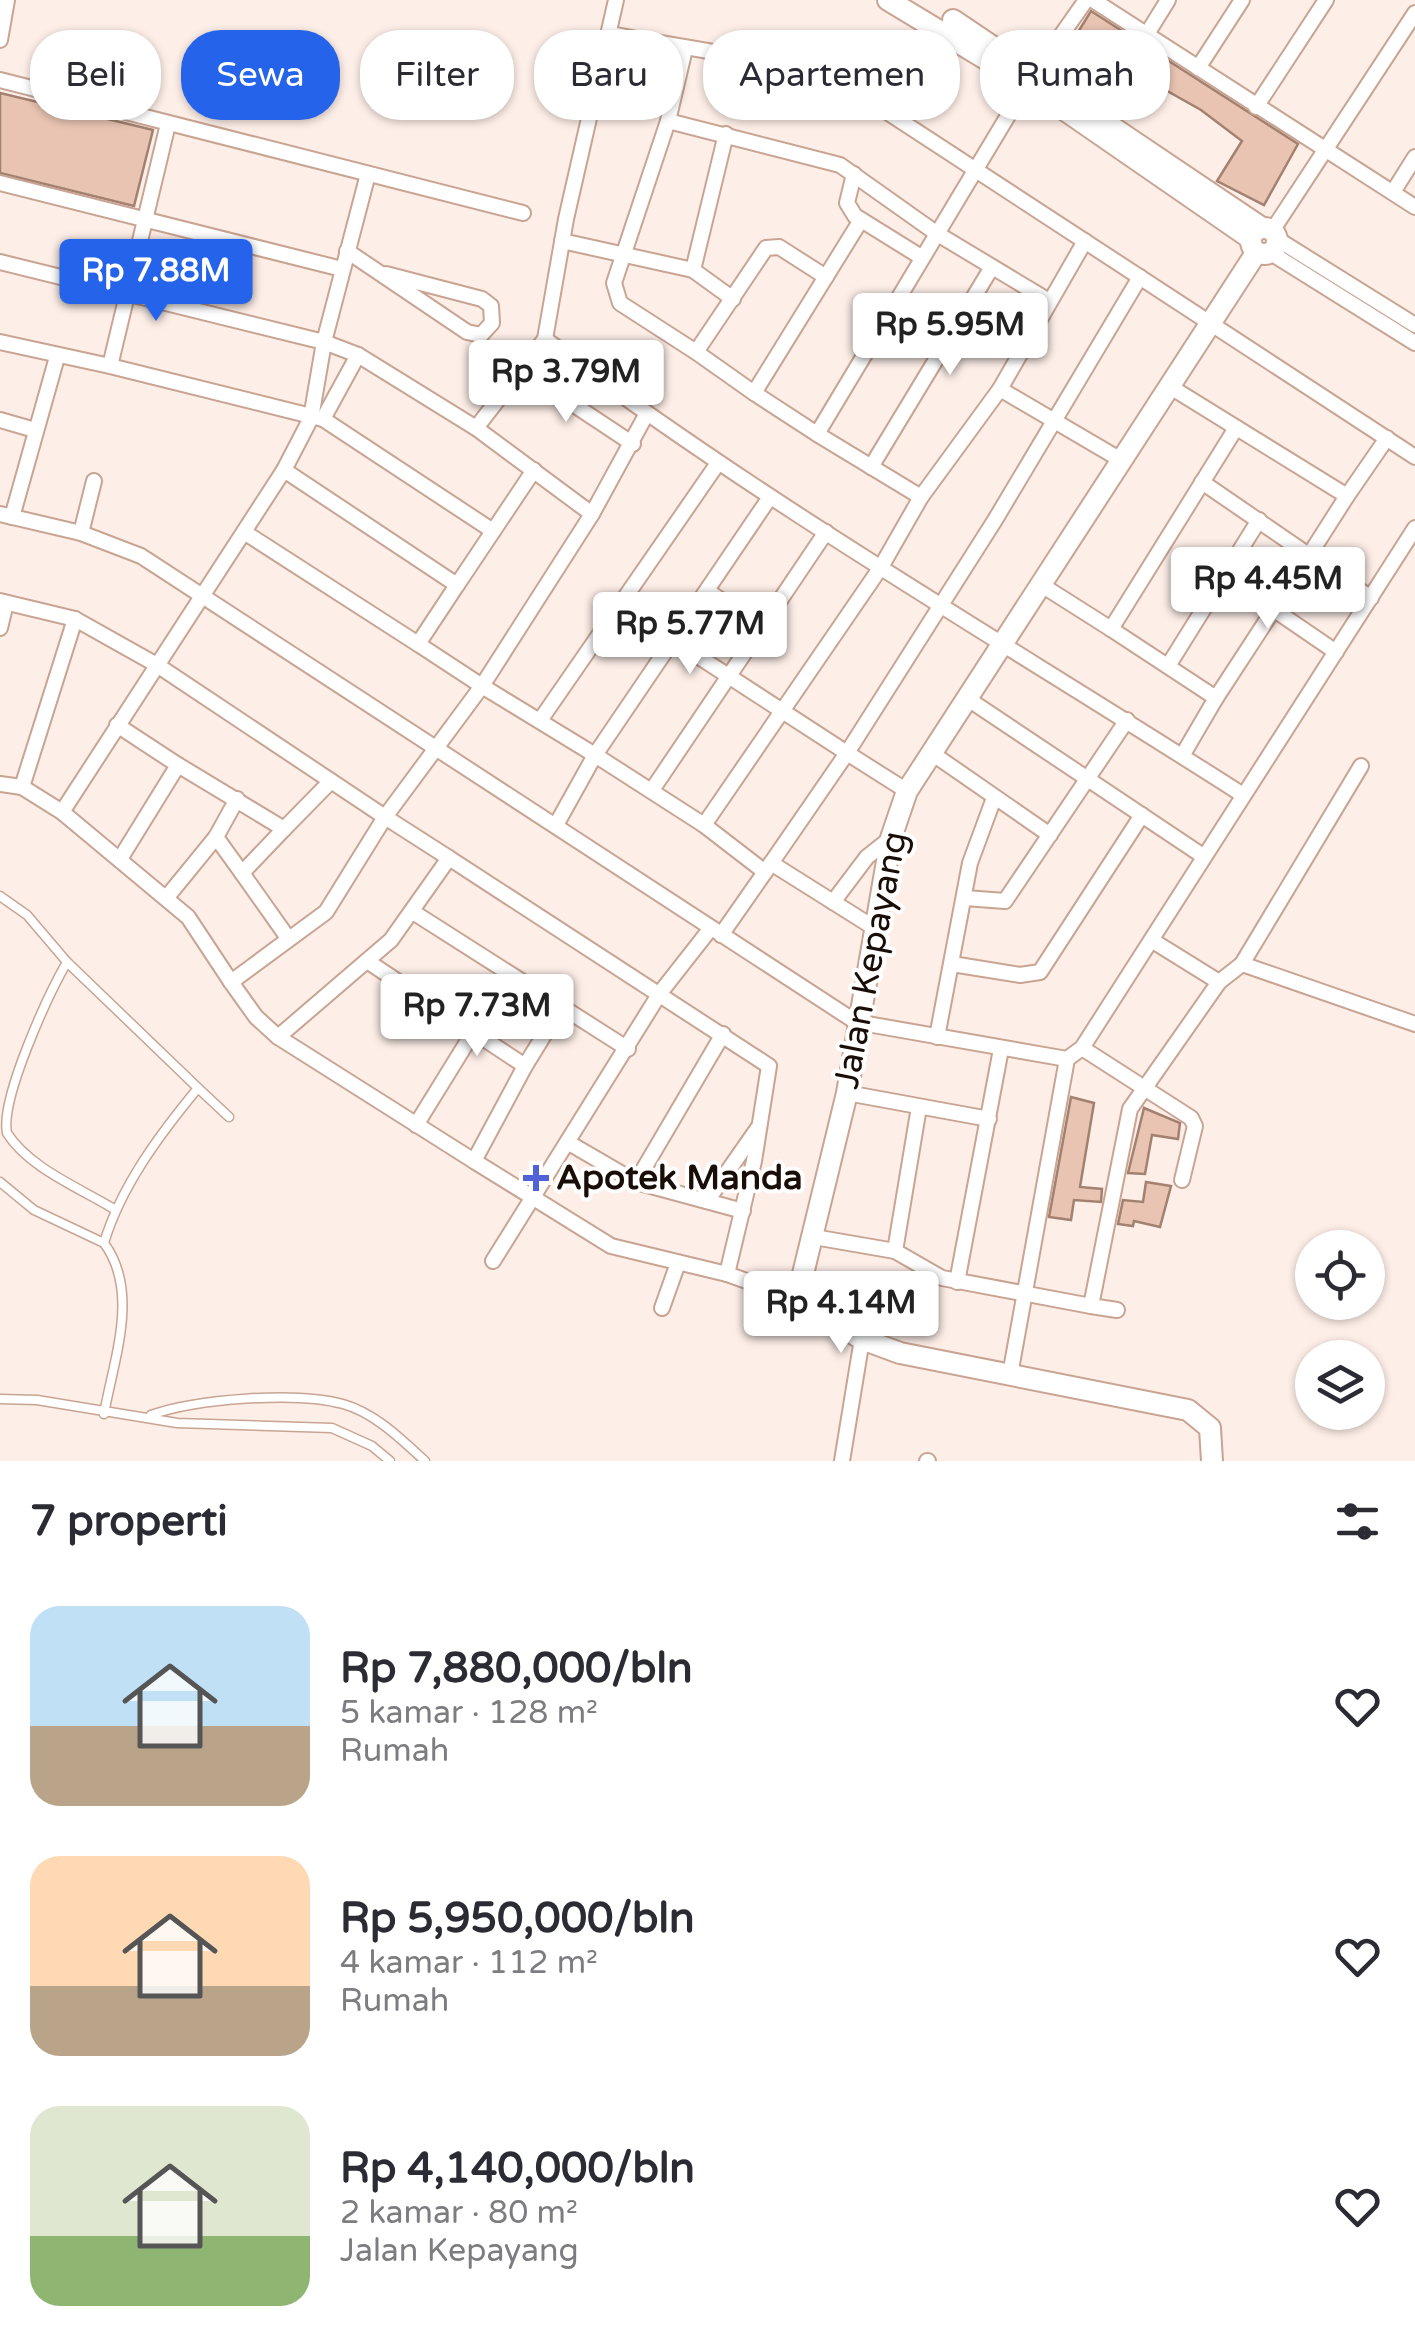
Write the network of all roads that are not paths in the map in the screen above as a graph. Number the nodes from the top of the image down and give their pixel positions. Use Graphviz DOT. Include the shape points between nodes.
graph roads {
  1 [pos="7,0"];
  2 [pos="616,0"];
  3 [pos="888,0"];
  4 [pos="922,0"];
  5 [pos="1090,0"];
  6 [pos="1168,0"];
  7 [pos="1242,0"];
  8 [pos="1326,0"];
  9 [pos="1415,13"];
  10 [pos="611,30"];
  11 [pos="1067,30"];
  12 [pos="1139,30"];
  13 [pos="1149,30"];
  14 [pos="0,40"];
  15 [pos="980,42"];
  16 [pos="685,49"];
  17 [pos="980,50"];
  18 [pos="1170,50"];
  19 [pos="1198,68"];
  20 [pos="0,80"];
  21 [pos="1256,107"];
  22 [pos="590,120"];
  23 [pos="1006,120"];
  24 [pos="1092,120"];
  25 [pos="668,121"];
  26 [pos="168,124"];
  27 [pos="726,134"];
  28 [pos="1326,148"];
  29 [pos="1415,157"];
  30 [pos="977,170"];
  31 [pos="368,174"];
  32 [pos="854,174"];
  33 [pos="0,182"];
  34 [pos="1393,192"];
  35 [pos="1415,207"];
  36 [pos="524,213"];
  37 [pos="144,219"];
  38 [pos="862,220"];
  39 [pos="936,233"];
  40 [pos="1265,240"];
  41 [pos="562,241"];
  42 [pos="1085,241"];
  43 [pos="347,251"];
  44 [pos="623,254"];
  45 [pos="921,257"];
  46 [pos="0,262"];
  47 [pos="992,267"];
  48 [pos="342,268"];
  49 [pos="693,270"];
  50 [pos="386,274"];
  51 [pos="826,277"];
  52 [pos="1140,277"];
  53 [pos="128,294"];
  54 [pos="733,299"];
  55 [pos="1048,301"];
  56 [pos="1210,322"];
  57 [pos="1415,326"];
  58 [pos="545,339"];
  59 [pos="0,342"];
  60 [pos="324,342"];
  61 [pos="1415,343"];
  62 [pos="696,352"];
  63 [pos="358,355"];
  64 [pos="58,357"];
  65 [pos="110,366"];
  66 [pos="523,371"];
  67 [pos="1168,386"];
  68 [pos="1000,389"];
  69 [pos="754,392"];
  70 [pos="646,415"];
  71 [pos="317,418"];
  72 [pos="0,420"];
  73 [pos="1052,422"];
  74 [pos="476,428"];
  75 [pos="1236,428"];
  76 [pos="35,430"];
  77 [pos="817,434"];
  78 [pos="1387,438"];
  79 [pos="632,444"];
  80 [pos="1415,458"];
  81 [pos="1121,460"];
  82 [pos="718,463"];
  83 [pos="871,467"];
  84 [pos="284,470"];
  85 [pos="534,470"];
  86 [pos="94,481"];
  87 [pos="1202,482"];
  88 [pos="1347,496"];
  89 [pos="922,497"];
  90 [pos="770,498"];
  91 [pos="592,514"];
  92 [pos="6,515"];
  93 [pos="1259,520"];
  94 [pos="1415,528"];
  95 [pos="244,532"];
  96 [pos="493,532"];
  97 [pos="826,532"];
  98 [pos="81,533"];
  99 [pos="1310,554"];
  100 [pos="881,567"];
  101 [pos="1225,576"];
  102 [pos="1040,584"];
  103 [pos="457,585"];
  104 [pos="706,590"];
  105 [pos="203,594"];
  106 [pos="1371,598"];
  107 [pos="3,602"];
  108 [pos="941,605"];
  109 [pos="1274,610"];
  110 [pos="75,619"];
  111 [pos="764,627"];
  112 [pos="0,628"];
  113 [pos="1111,629"];
  114 [pos="673,640"];
  115 [pos="418,644"];
  116 [pos="1004,644"];
  117 [pos="1336,652"];
  118 [pos="157,665"];
  119 [pos="1168,666"];
  120 [pos="730,677"];
  121 [pos="482,686"];
  122 [pos="968,698"];
  123 [pos="1216,698"];
  124 [pos="784,708"];
  125 [pos="541,719"];
  126 [pos="1127,720"];
  127 [pos="117,725"];
  128 [pos="436,746"];
  129 [pos="847,752"];
  130 [pos="933,754"];
  131 [pos="595,755"];
  132 [pos="1182,756"];
  133 [pos="178,765"];
  134 [pos="1361,766"];
  135 [pos="1088,778"];
  136 [pos="331,780"];
  137 [pos="0,784"];
  138 [pos="22,786"];
  139 [pos="652,790"];
  140 [pos="907,791"];
  141 [pos="1243,795"];
  142 [pos="237,798"];
  143 [pos="994,798"];
  144 [pos="62,812"];
  145 [pos="1142,815"];
  146 [pos="386,818"];
  147 [pos="556,825"];
  148 [pos="704,825"];
  149 [pos="284,829"];
  150 [pos="1050,835"];
  151 [pos="216,837"];
  152 [pos="891,838"];
  153 [pos="1203,856"];
  154 [pos="120,858"];
  155 [pos="448,858"];
  156 [pos="768,868"];
  157 [pos="242,873"];
  158 [pos="0,896"];
  159 [pos="167,897"];
  160 [pos="966,898"];
  161 [pos="833,902"];
  162 [pos="414,912"];
  163 [pos="876,930"];
  164 [pos="716,932"];
  165 [pos="288,938"];
  166 [pos="1152,941"];
  167 [pos="367,961"];
  168 [pos="67,962"];
  169 [pos="952,964"];
  170 [pos="1242,964"];
  171 [pos="231,982"];
  172 [pos="1218,982"];
  173 [pos="660,994"];
  174 [pos="560,1010"];
  175 [pos="856,1022"];
  176 [pos="1415,1024"];
  177 [pos="474,1031"];
  178 [pos="724,1034"];
  179 [pos="937,1036"];
  180 [pos="278,1037"];
  181 [pos="1001,1048"];
  182 [pos="1082,1048"];
  183 [pos="628,1049"];
  184 [pos="1066,1059"];
  185 [pos="525,1066"];
  186 [pos="1144,1087"];
  187 [pos="198,1088"];
  188 [pos="846,1094"];
  189 [pos="919,1107"];
  190 [pos="229,1117"];
  191 [pos="989,1119"];
  192 [pos="416,1125"];
  193 [pos="760,1125"];
  194 [pos="569,1144"];
  195 [pos="474,1161"];
  196 [pos="1182,1180"];
  197 [pos="0,1182"];
  198 [pos="636,1182"];
  199 [pos="534,1198"];
  200 [pos="707,1201"];
  201 [pos="114,1209"];
  202 [pos="744,1210"];
  203 [pos="814,1237"];
  204 [pos="104,1243"];
  205 [pos="895,1251"];
  206 [pos="492,1261"];
  207 [pos="678,1263"];
  208 [pos="727,1274"];
  209 [pos="957,1282"];
  210 [pos="1025,1293"];
  211 [pos="804,1302"];
  212 [pos="1091,1306"];
  213 [pos="662,1308"];
  214 [pos="1116,1310"];
  215 [pos="862,1339"];
  216 [pos="1010,1375"];
  217 [pos="0,1400"];
  218 [pos="104,1414"];
  219 [pos="147,1417"];
  220 [pos="390,1461"];
  221 [pos="425,1461"];
  222 [pos="842,1461"];
  223 [pos="1212,1461"];
  1 -- 14 [label="street"];
  2 -- 10 [label="street"];
  3 -- 17 [label="street"];
  4 -- 15 [label="street"];
  5 -- 11 [label="street"];
  5 -- 12 [label="street"];
  6 -- 13 [label="street"];
  7 -- 19 [label="street"];
  8 -- 21 [label="street"];
  9 -- 28 [label="street"];
  16 -- 25 [label="street"];
  16 -- 30 [label="street" via="838,83"];
  18 -- 19 [label="street"];
  19 -- 21 [label="street"];
  20 -- 26 [label="street"];
  21 -- 28 [label="street"];
  22 -- 41 [label="street"];
  23 -- 30 [label="street"];
  24 -- 40 [label="street"];
  25 -- 27 [label="street"];
  25 -- 44 [label="street"];
  26 -- 31 [label="street"];
  26 -- 37 [label="street"];
  27 -- 32 [label="street" via="800,151"];
  27 -- 49 [label="street"];
  28 -- 34 [label="street"];
  28 -- 40 [label="street"];
  29 -- 34 [label="street"];
  30 -- 39 [label="street"];
  30 -- 42 [label="street"];
  31 -- 36 [label="street"];
  31 -- 43 [label="street"];
  32 -- 38 [label="street" via="847,203"];
  32 -- 39 [label="street"];
  33 -- 37 [label="street"];
  34 -- 35 [label="street"];
  37 -- 48 [label="street"];
  37 -- 53 [label="street"];
  38 -- 45 [label="street"];
  38 -- 51 [label="street"];
  39 -- 45 [label="street"];
  39 -- 47 [label="street"];
  40 -- 56 [label="street, Jalan Kepayang"];
  40 -- 57 [label="street"];
  40 -- 61 [label="street"];
  41 -- 44 [label="street"];
  41 -- 58 [label="street"];
  42 -- 52 [label="street"];
  42 -- 55 [label="street"];
  43 -- 48 [label="street"];
  43 -- 50 [label="street"];
  44 -- 49 [label="street"];
  44 -- 62 [label="street" via="614,283 620,303"];
  45 -- 77 [label="street"];
  46 -- 53 [label="street"];
  47 -- 55 [label="street"];
  47 -- 83 [label="street"];
  48 -- 60 [label="street"];
  49 -- 54 [label="street"];
  50 -- 50 [label="street" via="467,332 481,336 492,323 482,299"];
  51 -- 54 [label="street" via="770,246"];
  51 -- 69 [label="street"];
  52 -- 56 [label="street"];
  52 -- 73 [label="street"];
  53 -- 60 [label="street"];
  53 -- 65 [label="street"];
  54 -- 62 [label="street"];
  55 -- 68 [label="street"];
  56 -- 67 [label="street, Jalan Kepayang"];
  56 -- 78 [label="street"];
  58 -- 66 [label="street"];
  58 -- 70 [label="street"];
  59 -- 64 [label="street"];
  60 -- 63 [label="street"];
  60 -- 71 [label="street"];
  62 -- 69 [label="street"];
  63 -- 71 [label="street"];
  63 -- 74 [label="street"];
  64 -- 65 [label="street"];
  64 -- 76 [label="street"];
  65 -- 71 [label="street"];
  66 -- 74 [label="street"];
  66 -- 79 [label="street"];
  67 -- 75 [label="street"];
  67 -- 81 [label="street, Jalan Kepayang"];
  68 -- 73 [label="street"];
  68 -- 89 [label="street"];
  69 -- 77 [label="street"];
  70 -- 79 [label="street"];
  70 -- 82 [label="street"];
  71 -- 84 [label="street"];
  71 -- 96 [label="street"];
  72 -- 76 [label="street"];
  73 -- 81 [label="street"];
  73 -- 108 [label="street"];
  74 -- 85 [label="street"];
  75 -- 87 [label="street"];
  75 -- 88 [label="street"];
  76 -- 92 [label="street"];
  77 -- 83 [label="street"];
  78 -- 80 [label="street"];
  78 -- 88 [label="street"];
  79 -- 91 [label="street"];
  81 -- 102 [label="street, Jalan Kepayang"];
  82 -- 90 [label="street"];
  82 -- 125 [label="street"];
  83 -- 89 [label="street"];
  84 -- 95 [label="street"];
  84 -- 103 [label="street"];
  85 -- 91 [label="street"];
  85 -- 96 [label="street"];
  86 -- 98 [label="street"];
  87 -- 93 [label="street"];
  87 -- 113 [label="street"];
  88 -- 99 [label="street"];
  89 -- 100 [label="street"];
  90 -- 97 [label="street"];
  90 -- 104 [label="street"];
  91 -- 121 [label="street"];
  92 -- 98 [label="street"];
  93 -- 99 [label="street"];
  93 -- 101 [label="street"];
  94 -- 106 [label="street"];
  95 -- 105 [label="street"];
  95 -- 115 [label="street"];
  96 -- 103 [label="street"];
  97 -- 100 [label="street"];
  97 -- 111 [label="street"];
  98 -- 105 [label="street" via="141,556"];
  99 -- 106 [label="street"];
  100 -- 108 [label="street"];
  100 -- 124 [label="street"];
  101 -- 109 [label="street"];
  101 -- 119 [label="street"];
  102 -- 113 [label="street"];
  102 -- 116 [label="street, Jalan Kepayang"];
  103 -- 115 [label="street"];
  104 -- 111 [label="street"];
  104 -- 114 [label="street"];
  105 -- 118 [label="street"];
  105 -- 128 [label="street"];
  106 -- 117 [label="street"];
  107 -- 110 [label="street"];
  107 -- 112 [label="street"];
  108 -- 116 [label="street"];
  108 -- 129 [label="street"];
  109 -- 117 [label="street"];
  109 -- 123 [label="street"];
  110 -- 118 [label="street"];
  110 -- 138 [label="street"];
  111 -- 120 [label="street"];
  113 -- 119 [label="street"];
  114 -- 120 [label="street"];
  114 -- 131 [label="street"];
  115 -- 121 [label="street"];
  116 -- 122 [label="street, Jalan Kepayang"];
  116 -- 126 [label="street"];
  117 -- 141 [label="street"];
  118 -- 127 [label="street"];
  118 -- 136 [label="street"];
  119 -- 123 [label="street"];
  120 -- 124 [label="street"];
  120 -- 139 [label="street"];
  121 -- 125 [label="street"];
  121 -- 128 [label="street"];
  122 -- 130 [label="street, Jalan Kepayang"];
  122 -- 135 [label="street"];
  123 -- 132 [label="street"];
  124 -- 129 [label="street"];
  124 -- 148 [label="street"];
  125 -- 131 [label="street"];
  126 -- 132 [label="street"];
  126 -- 135 [label="street"];
  127 -- 133 [label="street"];
  127 -- 144 [label="street"];
  128 -- 146 [label="street"];
  128 -- 147 [label="street"];
  129 -- 140 [label="street"];
  129 -- 156 [label="street"];
  130 -- 140 [label="street, Jalan Kepayang"];
  130 -- 143 [label="street"];
  131 -- 139 [label="street"];
  131 -- 147 [label="street"];
  132 -- 141 [label="street"];
  133 -- 142 [label="street"];
  133 -- 154 [label="street"];
  134 -- 170 [label="street"];
  135 -- 145 [label="street"];
  135 -- 150 [label="street"];
  136 -- 146 [label="street"];
  136 -- 149 [label="street"];
  137 -- 138 [label="street"];
  138 -- 144 [label="street"];
  139 -- 148 [label="street"];
  140 -- 152 [label="street, Jalan Kepayang"];
  141 -- 153 [label="street"];
  142 -- 149 [label="street"];
  142 -- 151 [label="street"];
  143 -- 150 [label="street"];
  143 -- 160 [label="street" via="974,849"];
  144 -- 154 [label="street"];
  145 -- 153 [label="street"];
  145 -- 169 [label="street" via="1040,972"];
  146 -- 155 [label="street"];
  146 -- 165 [label="street" via="326,912"];
  147 -- 164 [label="street"];
  148 -- 156 [label="street"];
  149 -- 157 [label="street"];
  150 -- 160 [label="street" via="1005,901"];
  151 -- 157 [label="street"];
  151 -- 159 [label="street"];
  152 -- 161 [label="street"];
  152 -- 163 [label="street, Jalan Kepayang"];
  153 -- 166 [label="street"];
  154 -- 159 [label="street"];
  155 -- 162 [label="street"];
  155 -- 173 [label="street"];
  156 -- 161 [label="street"];
  156 -- 164 [label="street"];
  157 -- 165 [label="street"];
  158 -- 168 [label="lane"];
  159 -- 171 [label="street"];
  160 -- 169 [label="street"];
  161 -- 163 [label="street"];
  162 -- 167 [label="street"];
  162 -- 174 [label="street"];
  163 -- 175 [label="street, Jalan Kepayang"];
  164 -- 173 [label="street"];
  164 -- 175 [label="street"];
  165 -- 171 [label="street"];
  166 -- 172 [label="street"];
  166 -- 182 [label="street"];
  167 -- 177 [label="street"];
  167 -- 180 [label="street"];
  168 -- 187 [label="lane"];
  168 -- 201 [label="lane" via="15,1064 0,1116 6,1133 31,1158"];
  169 -- 179 [label="street"];
  170 -- 172 [label="street"];
  170 -- 176 [label="street"];
  171 -- 180 [label="street"];
  172 -- 186 [label="street"];
  173 -- 178 [label="street"];
  173 -- 183 [label="street"];
  174 -- 183 [label="street"];
  174 -- 185 [label="street"];
  175 -- 179 [label="street"];
  175 -- 188 [label="street, Jalan Kepayang"];
  177 -- 185 [label="street"];
  177 -- 192 [label="street"];
  178 -- 193 [label="street" via="769,1066"];
  178 -- 198 [label="street"];
  179 -- 181 [label="street"];
  180 -- 192 [label="street"];
  181 -- 184 [label="street"];
  181 -- 191 [label="street"];
  182 -- 184 [label="street"];
  182 -- 186 [label="street"];
  183 -- 194 [label="street"];
  184 -- 210 [label="street"];
  185 -- 195 [label="street"];
  186 -- 196 [label="street" via="1195,1126"];
  186 -- 212 [label="street" via="1130,1109"];
  187 -- 190 [label="lane"];
  187 -- 201 [label="lane"];
  188 -- 189 [label="street"];
  188 -- 203 [label="street, Jalan Kepayang"];
  189 -- 191 [label="street"];
  189 -- 205 [label="street"];
  191 -- 209 [label="street"];
  192 -- 195 [label="street"];
  193 -- 200 [label="street"];
  193 -- 202 [label="street"];
  194 -- 198 [label="street"];
  194 -- 199 [label="street"];
  195 -- 199 [label="street"];
  197 -- 204 [label="lane" via="34,1210"];
  198 -- 200 [label="street"];
  199 -- 206 [label="street"];
  199 -- 207 [label="street" via="612,1246"];
  200 -- 202 [label="street"];
  201 -- 204 [label="lane"];
  202 -- 208 [label="street"];
  203 -- 205 [label="street"];
  203 -- 211 [label="street, Jalan Kepayang" via="802,1278"];
  204 -- 218 [label="lane" via="122,1272 123,1312"];
  205 -- 209 [label="street"];
  207 -- 208 [label="street"];
  207 -- 213 [label="street"];
  208 -- 211 [label="street"];
  209 -- 210 [label="street"];
  210 -- 212 [label="street"];
  210 -- 216 [label="street"];
  211 -- 215 [label="street"];
  212 -- 214 [label="street"];
  215 -- 216 [label="street"];
  215 -- 222 [label="street"];
  216 -- 223 [label="street" via="1188,1410 1210,1428"];
  217 -- 218 [label="lane"];
  218 -- 219 [label="lane"];
  219 -- 220 [label="lane" via="332,1428"];
  219 -- 221 [label="lane" via="206,1401 342,1404 372,1417"];
}
